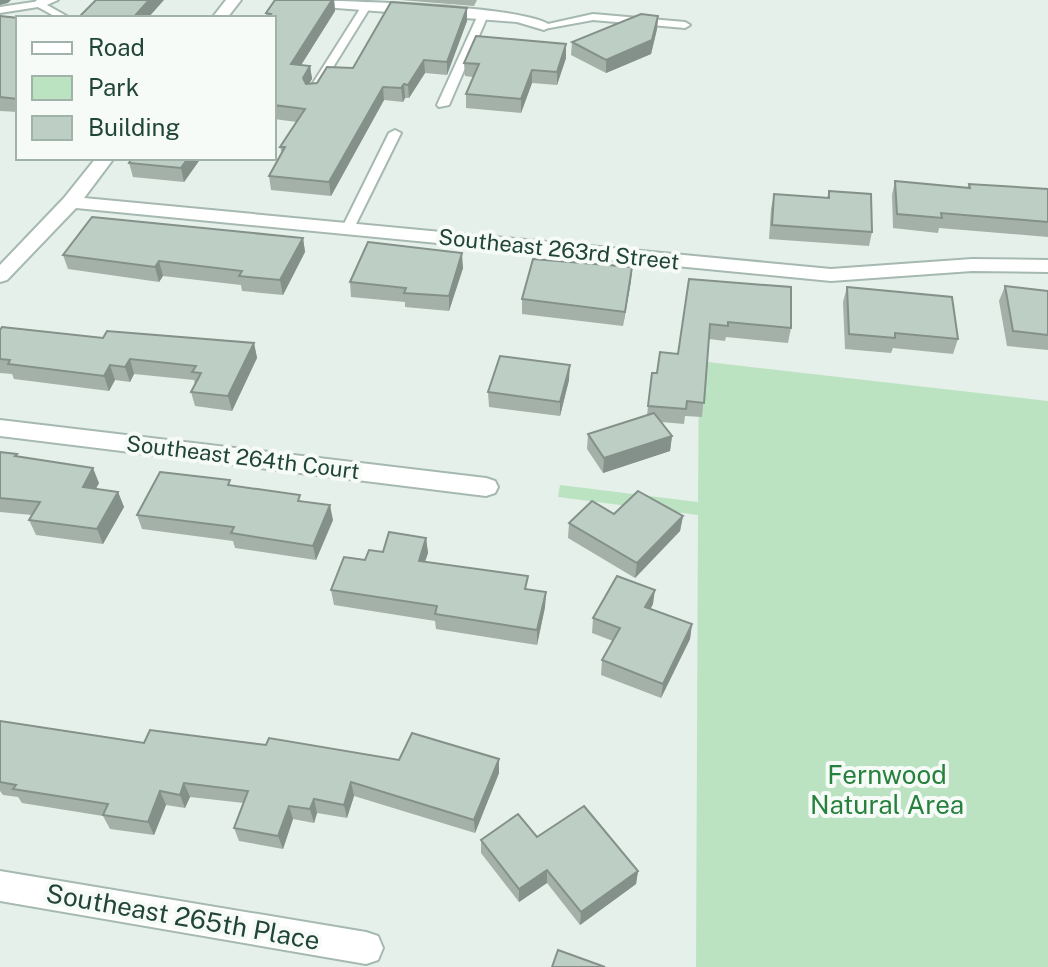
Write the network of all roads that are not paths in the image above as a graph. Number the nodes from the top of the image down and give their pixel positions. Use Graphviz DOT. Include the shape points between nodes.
graph roads {
  1 [pos="234,0"];
  2 [pos="285,0"];
  3 [pos="45,2"];
  4 [pos="366,6"];
  5 [pos="0,10"];
  6 [pos="483,15"];
  7 [pos="62,16"];
  8 [pos="221,16"];
  9 [pos="685,25"];
  10 [pos="544,26"];
  11 [pos="312,93"];
  12 [pos="443,105"];
  13 [pos="395,133"];
  14 [pos="103,160"];
  15 [pos="71,202"];
  16 [pos="348,228"];
  17 [pos="1048,266"];
  18 [pos="0,276"];
  19 [pos="0,428"];
  20 [pos="486,487"];
  21 [pos="0,886"];
  22 [pos="366,948"];
  1 -- 8 [label="street"];
  2 -- 4 [label="street"];
  3 -- 5 [label="lane"];
  3 -- 7 [label="lane"];
  4 -- 6 [label="street"];
  4 -- 11 [label="lane"];
  6 -- 10 [label="street"];
  6 -- 12 [label="lane"];
  9 -- 10 [label="lane" via="593,17"];
  13 -- 16 [label="lane"];
  14 -- 15 [label="street"];
  15 -- 16 [label="street, Southeast 263rd Street"];
  15 -- 18 [label="street"];
  16 -- 17 [label="street, Southeast 263rd Street" via="831,275 972,265"];
  19 -- 20 [label="street, Southeast 264th Court"];
  21 -- 22 [label="street, Southeast 265th Place"];
}
